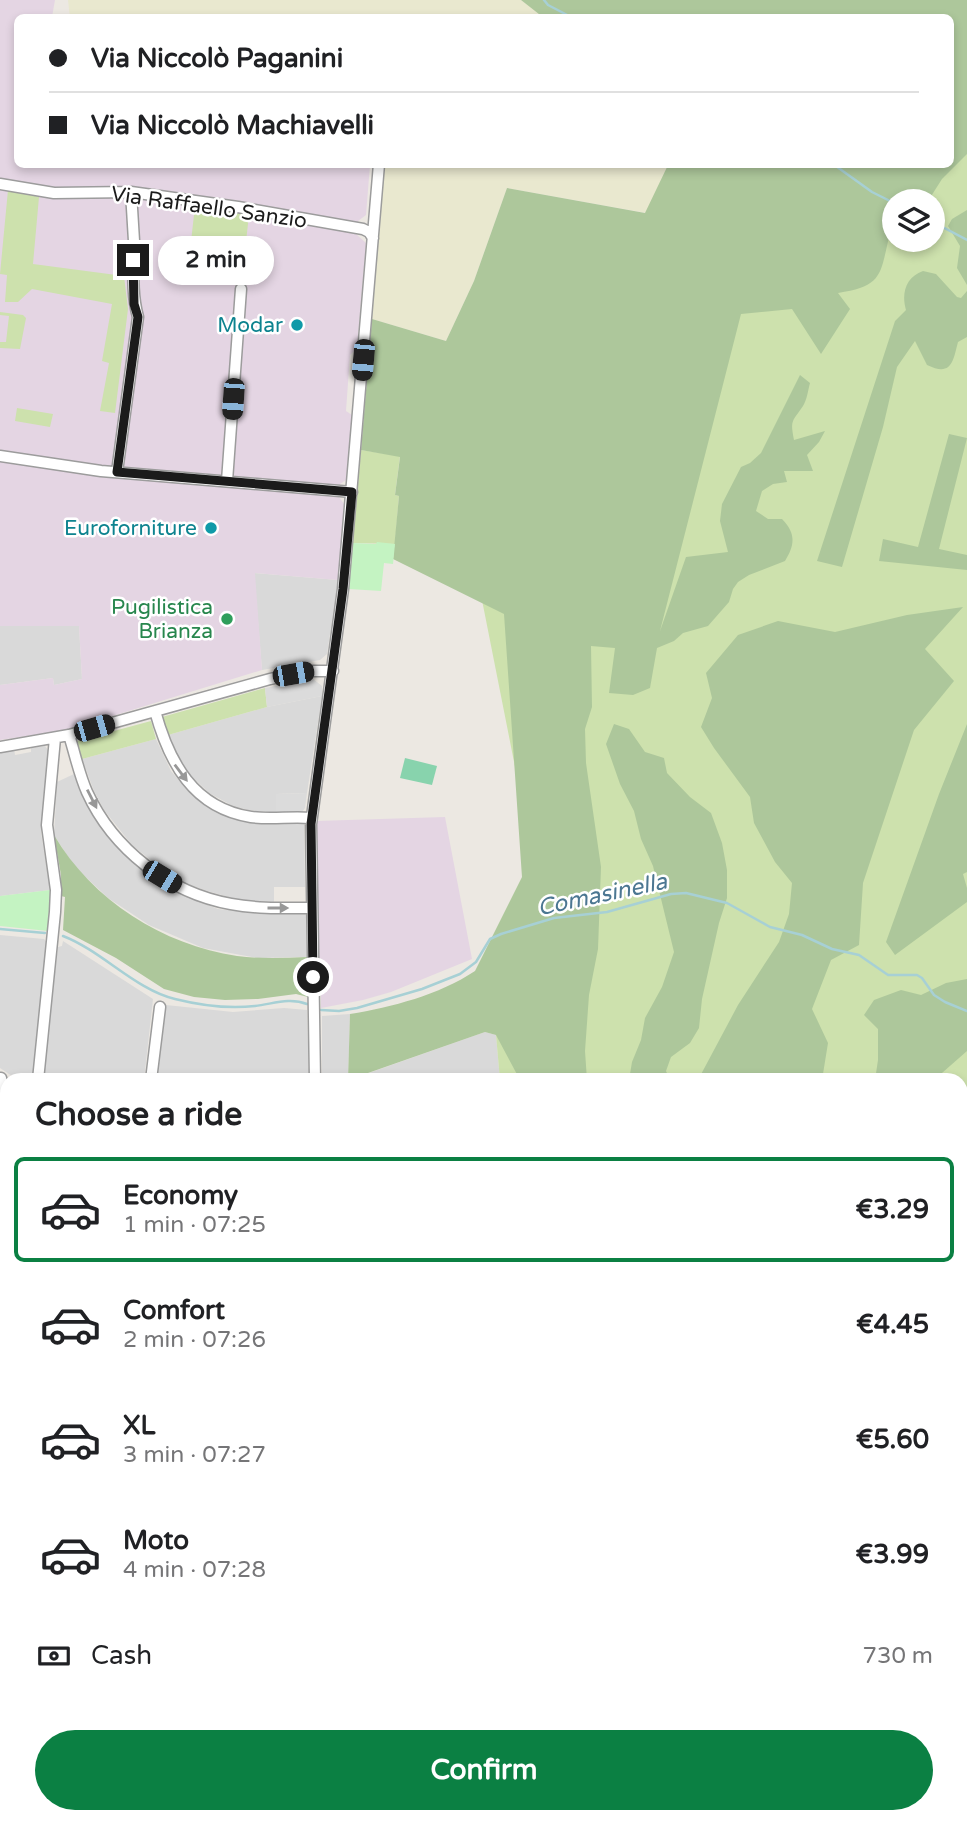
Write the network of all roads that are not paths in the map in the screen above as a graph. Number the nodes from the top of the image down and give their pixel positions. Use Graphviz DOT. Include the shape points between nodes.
graph roads {
  1 [pos="379,168"];
  2 [pos="0,184"];
  3 [pos="131,192"];
  4 [pos="373,238"];
  5 [pos="241,289"];
  6 [pos="0,456"];
  7 [pos="117,472"];
  8 [pos="228,481"];
  9 [pos="352,492"];
  10 [pos="333,671"];
  11 [pos="155,711"];
  12 [pos="69,735"];
  13 [pos="55,738"];
  14 [pos="0,747"];
  15 [pos="311,818"];
  16 [pos="312,908"];
  17 [pos="160,1006"];
  18 [pos="38,1073"];
  19 [pos="152,1073"];
  20 [pos="315,1073"];
  1 -- 4 [label="street"];
  2 -- 3 [label="street, Via Raffaello Sanzio" via="54,192"];
  3 -- 4 [label="street, Via Raffaello Sanzio" via="363,229"];
  3 -- 7 [label="street" via="138,317"];
  4 -- 9 [label="street"];
  5 -- 8 [label="street"];
  6 -- 7 [label="street"];
  7 -- 8 [label="street"];
  8 -- 9 [label="street"];
  9 -- 10 [label="street"];
  10 -- 11 [label="street" via="270,678"];
  10 -- 15 [label="street"];
  11 -- 12 [label="street"];
  11 -- 15 [label="street, one-way" via="172,761 203,796 241,815"];
  12 -- 13 [label="street"];
  12 -- 16 [label="street, one-way" via="80,775 96,808 126,847 155,872 188,891 222,902"];
  13 -- 14 [label="street"];
  13 -- 18 [label="street" via="47,825 56,890"];
  15 -- 16 [label="street"];
  16 -- 20 [label="street"];
  17 -- 19 [label="street"];
}
